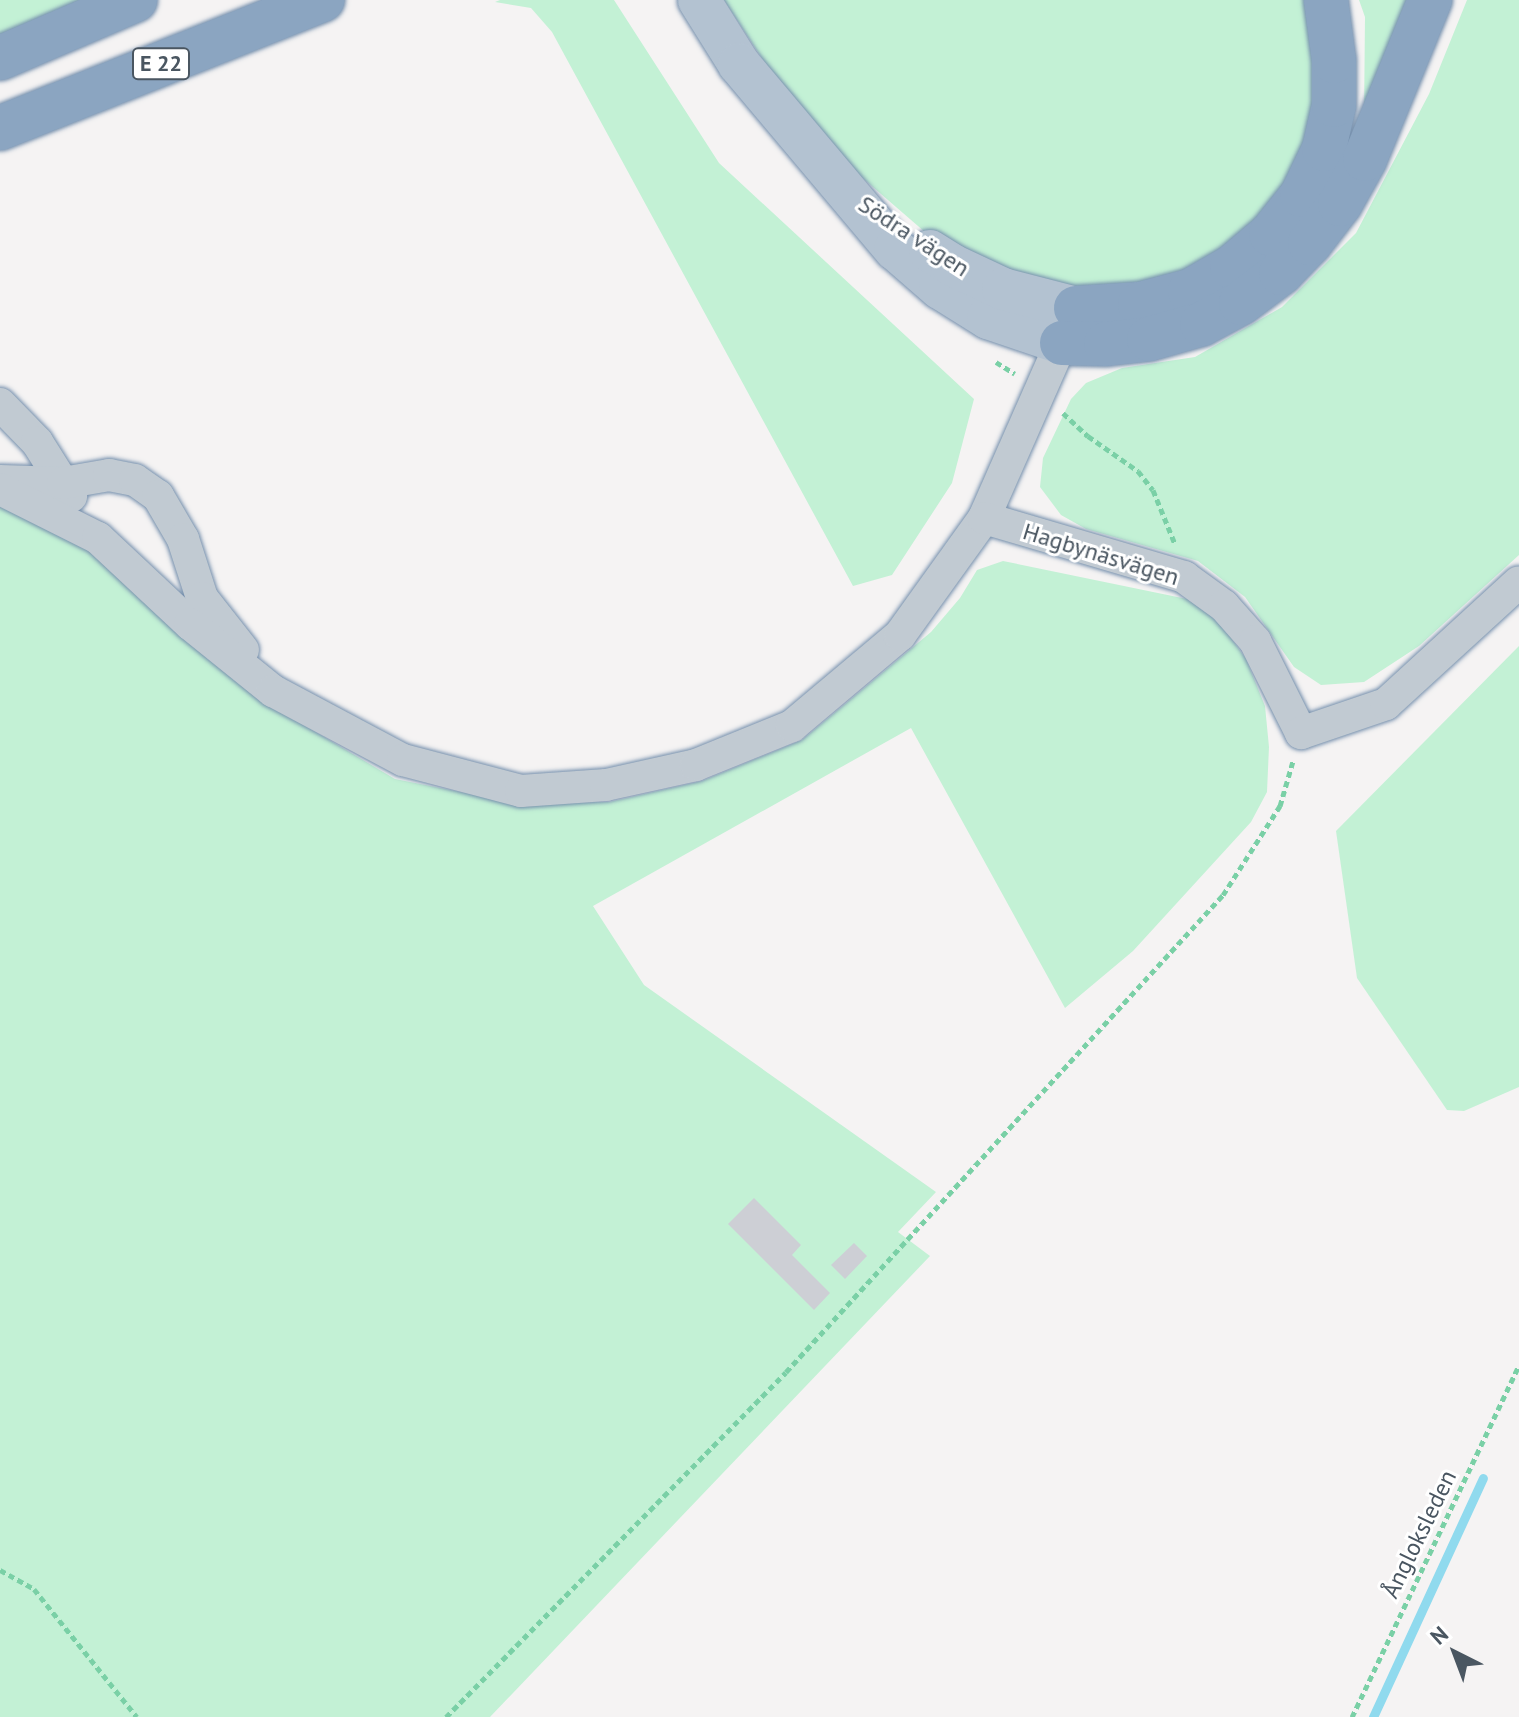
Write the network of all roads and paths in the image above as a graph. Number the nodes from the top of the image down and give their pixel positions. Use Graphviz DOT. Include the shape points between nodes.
graph roads {
  1 [pos="135,0"];
  2 [pos="322,0"];
  3 [pos="699,0"];
  4 [pos="1326,0"];
  5 [pos="1430,0"];
  6 [pos="0,58"];
  7 [pos="0,128"];
  8 [pos="1069,326"];
  9 [pos="0,404"];
  10 [pos="0,481"];
  11 [pos="63,483"];
  12 [pos="0,489"];
  13 [pos="984,518"];
  14 [pos="98,538"];
  15 [pos="1519,582"];
  16 [pos="273,691"];
  17 [pos="1301,733"];
  18 [pos="1519,1366"];
  19 [pos="0,1570"];
  20 [pos="137,1717"];
  21 [pos="446,1717"];
  22 [pos="1352,1717"];
  1 -- 6 [label="highway"];
  2 -- 7 [label="highway, E 22"];
  3 -- 8 [label="main road, Södra vägen" via="739,64 895,249 940,288 988,318"];
  4 -- 8 [label="highway" via="1334,105 1324,149 1302,195 1271,234 1232,267 1190,291"];
  5 -- 8 [label="highway" via="1365,159 1340,204 1281,273 1202,324 1149,339 1106,344"];
  8 -- 13 [label="street"];
  9 -- 11 [label="street" via="37,442"];
  10 -- 11 [label="street"];
  11 -- 14 [label="street"];
  11 -- 16 [label="street" via="109,475 135,480 158,496 183,539 202,598"];
  12 -- 14 [label="street"];
  13 -- 16 [label="street" via="900,635 792,726 696,765 606,785 521,791 403,760"];
  13 -- 17 [label="street, Hagbynäsvägen" via="1184,577 1224,606 1255,641"];
  14 -- 16 [label="street" via="190,624"];
  15 -- 17 [label="street" via="1386,704"];
  17 -- 21 [label="path" via="1280,806 1223,895 786,1372"];
  18 -- 22 [label="path, Ångloksleden"];
  19 -- 20 [label="path" via="34,1589"];
}
